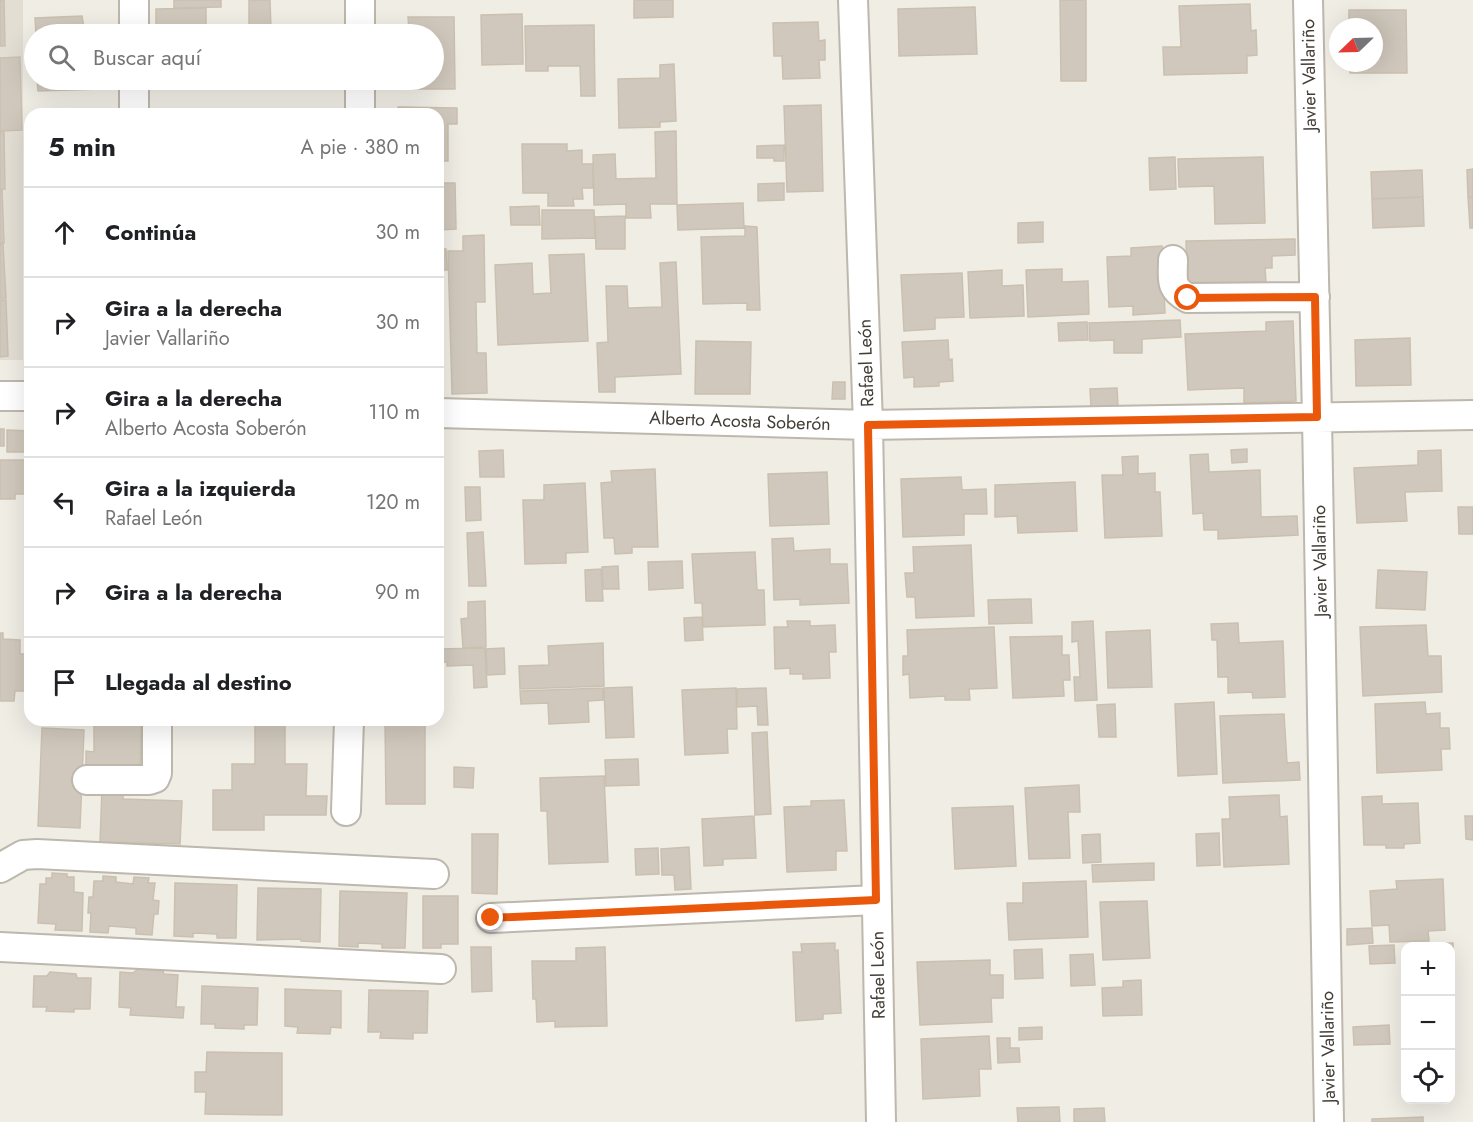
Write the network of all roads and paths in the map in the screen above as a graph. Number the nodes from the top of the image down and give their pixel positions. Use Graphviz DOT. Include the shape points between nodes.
graph roads {
  1 [pos="134,0"];
  2 [pos="360,0"];
  3 [pos="853,0"];
  4 [pos="1308,0"];
  5 [pos="134,24"];
  6 [pos="360,24"];
  7 [pos="134,90"];
  8 [pos="360,90"];
  9 [pos="134,108"];
  10 [pos="360,108"];
  11 [pos="1173,260"];
  12 [pos="1315,297"];
  13 [pos="0,396"];
  14 [pos="24,396"];
  15 [pos="444,412"];
  16 [pos="1473,416"];
  17 [pos="1317,417"];
  18 [pos="868,425"];
  19 [pos="157,726"];
  20 [pos="349,726"];
  21 [pos="87,780"];
  22 [pos="346,811"];
  23 [pos="0,868"];
  24 [pos="434,874"];
  25 [pos="876,900"];
  26 [pos="491,918"];
  27 [pos="0,947"];
  28 [pos="441,969"];
  29 [pos="881,1122"];
  30 [pos="1329,1122"];
  1 -- 5 [label="street"];
  2 -- 6 [label="street"];
  3 -- 18 [label="street, Rafael León"];
  4 -- 12 [label="street, Javier Vallariño"];
  7 -- 9 [label="street"];
  8 -- 10 [label="street"];
  11 -- 12 [label="street" via="1173,285 1188,298"];
  12 -- 17 [label="street, Javier Vallariño"];
  13 -- 14 [label="street"];
  15 -- 18 [label="street, Alberto Acosta Soberón"];
  16 -- 17 [label="street, Alberto Acosta Soberón"];
  17 -- 18 [label="street, Alberto Acosta Soberón"];
  17 -- 30 [label="street, Javier Vallariño"];
  18 -- 25 [label="street, Rafael León"];
  19 -- 21 [label="street" via="155,778"];
  20 -- 22 [label="street"];
  23 -- 24 [label="street" via="23,855 37,854"];
  25 -- 26 [label="street"];
  25 -- 29 [label="street, Rafael León"];
  27 -- 28 [label="street"];
}
